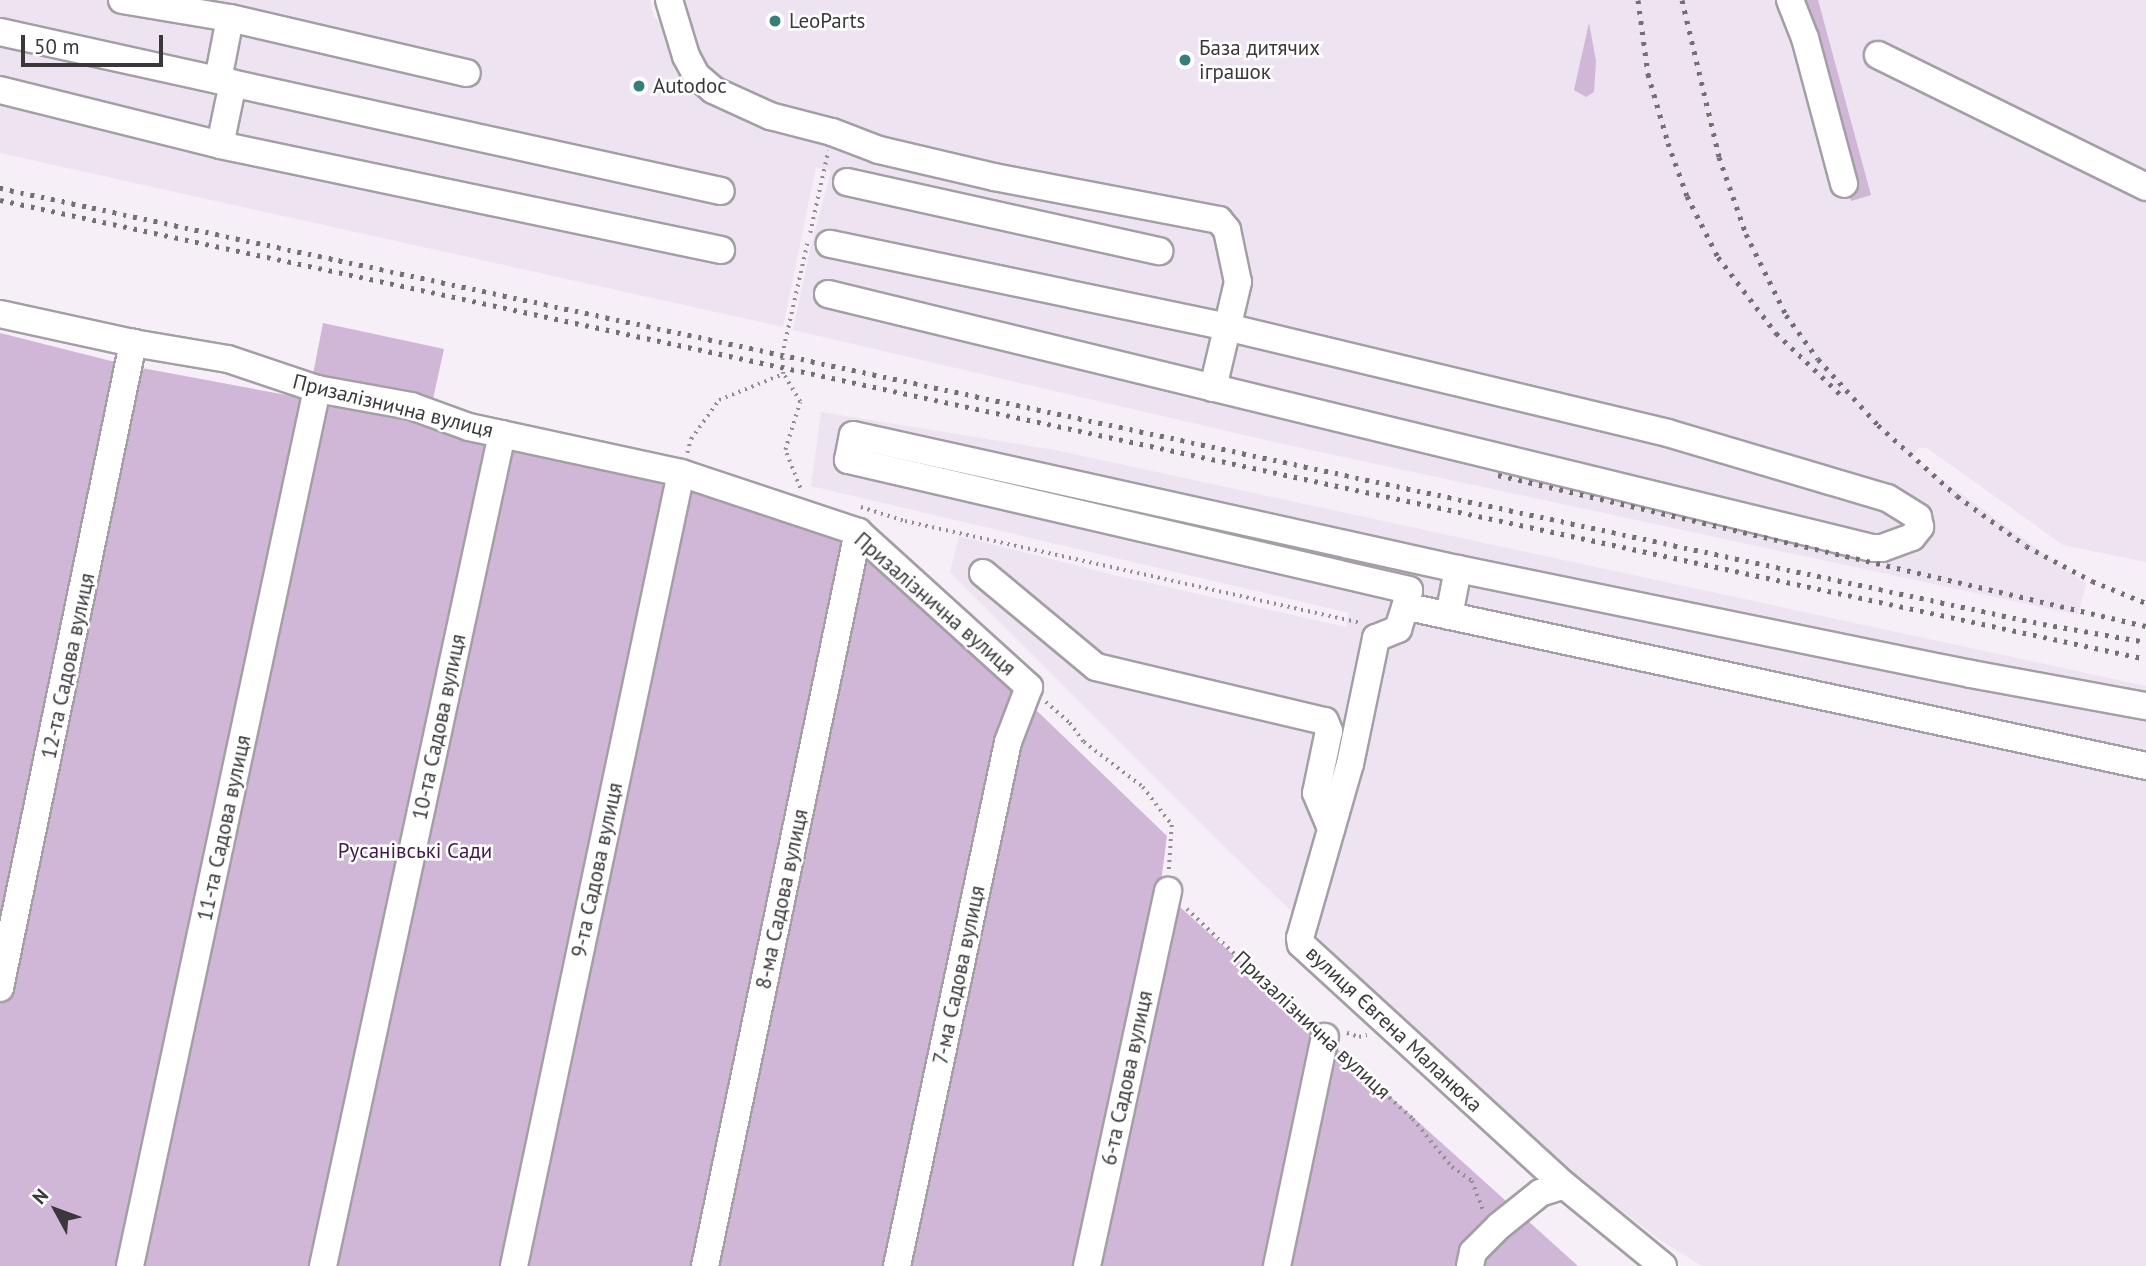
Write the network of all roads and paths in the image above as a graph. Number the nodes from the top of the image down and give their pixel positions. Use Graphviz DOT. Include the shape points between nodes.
graph roads {
  1 [pos="122,0"];
  2 [pos="668,0"];
  3 [pos="1790,0"];
  4 [pos="215,12"];
  5 [pos="0,32"];
  6 [pos="1878,55"];
  7 [pos="467,73"];
  8 [pos="225,82"];
  9 [pos="0,90"];
  10 [pos="220,145"];
  11 [pos="994,177"];
  12 [pos="847,182"];
  13 [pos="1844,184"];
  14 [pos="2146,187"];
  15 [pos="721,191"];
  16 [pos="985,215"];
  17 [pos="830,244"];
  18 [pos="722,250"];
  19 [pos="1160,251"];
  20 [pos="828,294"];
  21 [pos="0,314"];
  22 [pos="1228,327"];
  23 [pos="133,343"];
  24 [pos="783,374"];
  25 [pos="1213,388"];
  26 [pos="317,389"];
  27 [pos="502,434"];
  28 [pos="681,473"];
  29 [pos="858,533"];
  30 [pos="1458,569"];
  31 [pos="983,573"];
  32 [pos="1405,608"];
  33 [pos="1449,616"];
  34 [pos="1029,687"];
  35 [pos="2146,706"];
  36 [pos="2146,766"];
  37 [pos="1331,829"];
  38 [pos="1168,891"];
  39 [pos="0,988"];
  40 [pos="1321,1028"];
  41 [pos="1392,1028"];
  42 [pos="1564,1185"];
  43 [pos="1499,1226"];
  44 [pos="130,1266"];
  45 [pos="323,1266"];
  46 [pos="514,1266"];
  47 [pos="705,1266"];
  48 [pos="897,1266"];
  49 [pos="1087,1266"];
  50 [pos="1277,1266"];
  51 [pos="1470,1266"];
  52 [pos="1663,1266"];
  1 -- 4 [label="street"];
  2 -- 11 [label="street" via="686,56 696,75 713,90 770,116 880,150"];
  3 -- 13 [label="street" via="1805,38"];
  4 -- 7 [label="street"];
  4 -- 8 [label="street"];
  5 -- 8 [label="street"];
  6 -- 14 [label="street"];
  8 -- 10 [label="street"];
  8 -- 15 [label="street"];
  9 -- 10 [label="street"];
  10 -- 18 [label="street"];
  11 -- 16 [label="street"];
  11 -- 22 [label="street" via="1219,220 1227,230 1238,282"];
  12 -- 16 [label="street"];
  16 -- 19 [label="street"];
  17 -- 22 [label="street"];
  20 -- 25 [label="street"];
  21 -- 23 [label="street, Призалізнична вулиця"];
  22 -- 25 [label="street"];
  22 -- 25 [label="street" via="1668,433 1887,498 1918,517 1920,527 1912,537 1872,548"];
  23 -- 26 [label="street, Призалізнична вулиця" via="228,359"];
  23 -- 39 [label="street, 12-та Садова вулиця"];
  24 -- 28 [label="path" via="719,400 691,439"];
  26 -- 27 [label="street, Призалізнична вулиця" via="411,405"];
  26 -- 44 [label="street, 11-та Садова вулиця"];
  27 -- 28 [label="street, Призалізнична вулиця"];
  27 -- 45 [label="street, 10-та Садова вулиця"];
  28 -- 29 [label="street, Призалізнична вулиця"];
  28 -- 46 [label="street, 9-та Садова вулиця"];
  29 -- 34 [label="street, Призалізнична вулиця"];
  29 -- 47 [label="street, 8-ма Садова вулиця"];
  30 -- 32 [label="street" via="853,435 848,460 1409,590"];
  30 -- 33 [label="street"];
  30 -- 35 [label="street"];
  31 -- 37 [label="street" via="1096,667 1325,721 1329,731 1316,793"];
  32 -- 33 [label="street"];
  32 -- 37 [label="street, вулиця Євгена Маланюка" via="1398,629 1376,638 1350,764"];
  33 -- 36 [label="street"];
  34 -- 38 [label="path, Призалізнична вулиця" via="1070,723 1084,742 1143,787 1171,825"];
  34 -- 48 [label="street, 7-ма Садова вулиця" via="1008,742"];
  37 -- 41 [label="street, вулиця Євгена Маланюка" via="1301,944"];
  38 -- 40 [label="path, Призалізнична вулиця"];
  38 -- 49 [label="street, 6-та Садова вулиця"];
  40 -- 41 [label="path" via="1359,1037"];
  40 -- 43 [label="path, Призалізнична вулиця" via="1413,1119 1452,1167 1472,1181 1479,1207"];
  40 -- 50 [label="street"];
  41 -- 42 [label="street, вулиця Євгена Маланюка"];
  42 -- 43 [label="street" via="1540,1193"];
  42 -- 52 [label="street, вулиця Євгена Маланюка"];
  43 -- 51 [label="street" via="1473,1252"];
}
